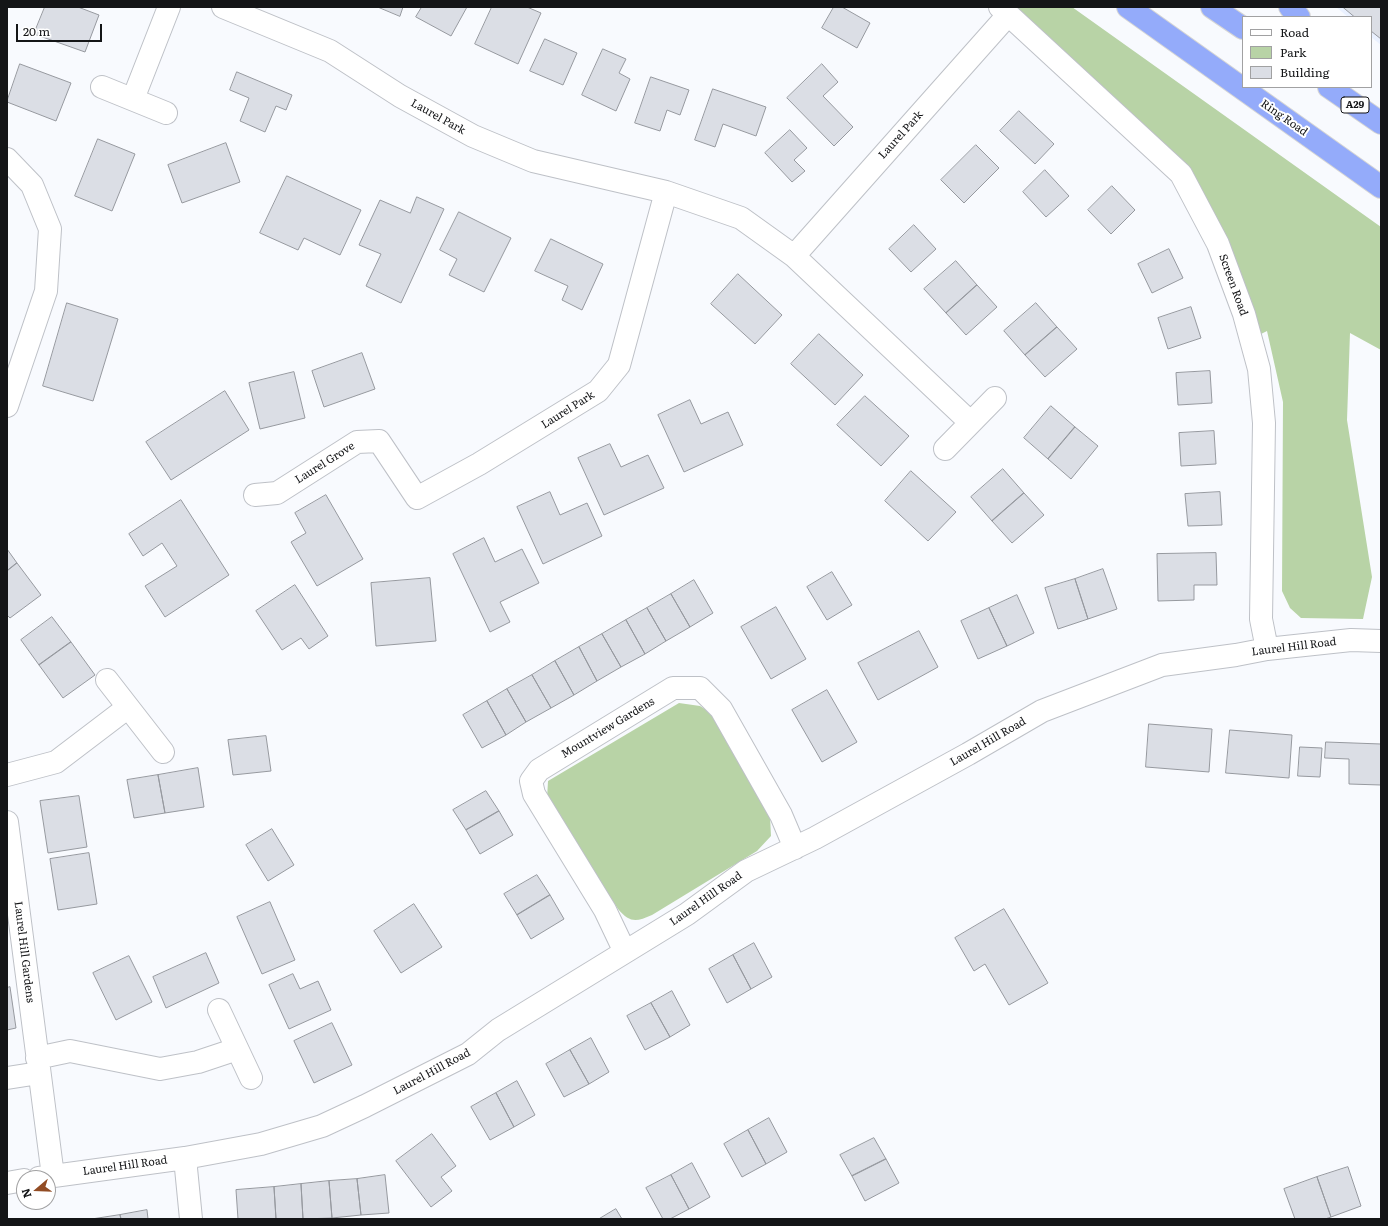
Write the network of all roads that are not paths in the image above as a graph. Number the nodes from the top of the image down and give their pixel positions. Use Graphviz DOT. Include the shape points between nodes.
graph roads {
  1 [pos="169,7"];
  2 [pos="223,7"];
  3 [pos="1128,7"];
  4 [pos="1212,7"];
  5 [pos="1290,7"];
  6 [pos="1004,11"];
  7 [pos="1298,16"];
  8 [pos="1242,27"];
  9 [pos="102,87"];
  10 [pos="1330,88"];
  11 [pos="1357,88"];
  12 [pos="134,99"];
  13 [pos="166,113"];
  14 [pos="1379,122"];
  15 [pos="7,159"];
  16 [pos="1381,187"];
  17 [pos="666,192"];
  18 [pos="794,256"];
  19 [pos="995,398"];
  20 [pos="7,406"];
  21 [pos="970,422"];
  22 [pos="945,448"];
  23 [pos="479,464"];
  24 [pos="255,495"];
  25 [pos="1381,641"];
  26 [pos="1267,649"];
  27 [pos="107,680"];
  28 [pos="127,708"];
  29 [pos="163,752"];
  30 [pos="7,775"];
  31 [pos="7,822"];
  32 [pos="796,848"];
  33 [pos="625,952"];
  34 [pos="219,1010"];
  35 [pos="237,1049"];
  36 [pos="38,1065"];
  37 [pos="7,1078"];
  38 [pos="251,1078"];
  39 [pos="185,1158"];
  40 [pos="46,1170"];
  41 [pos="56,1176"];
  42 [pos="191,1219"];
  1 -- 12 [label="street"];
  2 -- 17 [label="street, Laurel Park" via="330,51 400,96 473,136 533,161"];
  3 -- 16 [label="highway, Ring Road"];
  4 -- 8 [label="highway"];
  5 -- 7 [label="highway"];
  6 -- 18 [label="street, Laurel Park"];
  6 -- 26 [label="street, Screen Road" via="1181,174 1218,244 1244,314 1259,369 1264,423 1261,619"];
  9 -- 12 [label="street"];
  10 -- 14 [label="highway, A29"];
  11 -- 14 [label="highway"];
  12 -- 13 [label="street"];
  15 -- 20 [label="street" via="32,185 50,229 46,291"];
  17 -- 18 [label="street, Laurel Park" via="741,218"];
  17 -- 23 [label="street, Laurel Park" via="619,365 598,391"];
  18 -- 21 [label="street, Laurel Park"];
  19 -- 21 [label="street"];
  21 -- 22 [label="street"];
  23 -- 24 [label="street, Laurel Grove" via="417,498 379,441 357,442 277,493"];
  25 -- 26 [label="street, Laurel Hill Road" via="1350,640"];
  26 -- 32 [label="street, Laurel Hill Road" via="1162,665 1042,711"];
  27 -- 28 [label="street"];
  28 -- 29 [label="street"];
  28 -- 30 [label="street" via="56,762"];
  31 -- 36 [label="street, Laurel Hill Gardens"];
  32 -- 33 [label="street, Laurel Hill Road" via="746,871 687,914"];
  32 -- 33 [label="street, Mountview Gardens" via="781,815 721,710 700,688 673,688 539,770 531,781 534,794 605,910"];
  33 -- 39 [label="street, Laurel Hill Road" via="498,1030 468,1054 365,1106 322,1126 262,1144"];
  34 -- 35 [label="street"];
  35 -- 36 [label="street" via="198,1062 160,1069 70,1052"];
  35 -- 38 [label="street"];
  36 -- 37 [label="street"];
  36 -- 40 [label="street, Laurel Hill Gardens"];
  39 -- 41 [label="street, Laurel Hill Road"];
  39 -- 42 [label="street"];
}
